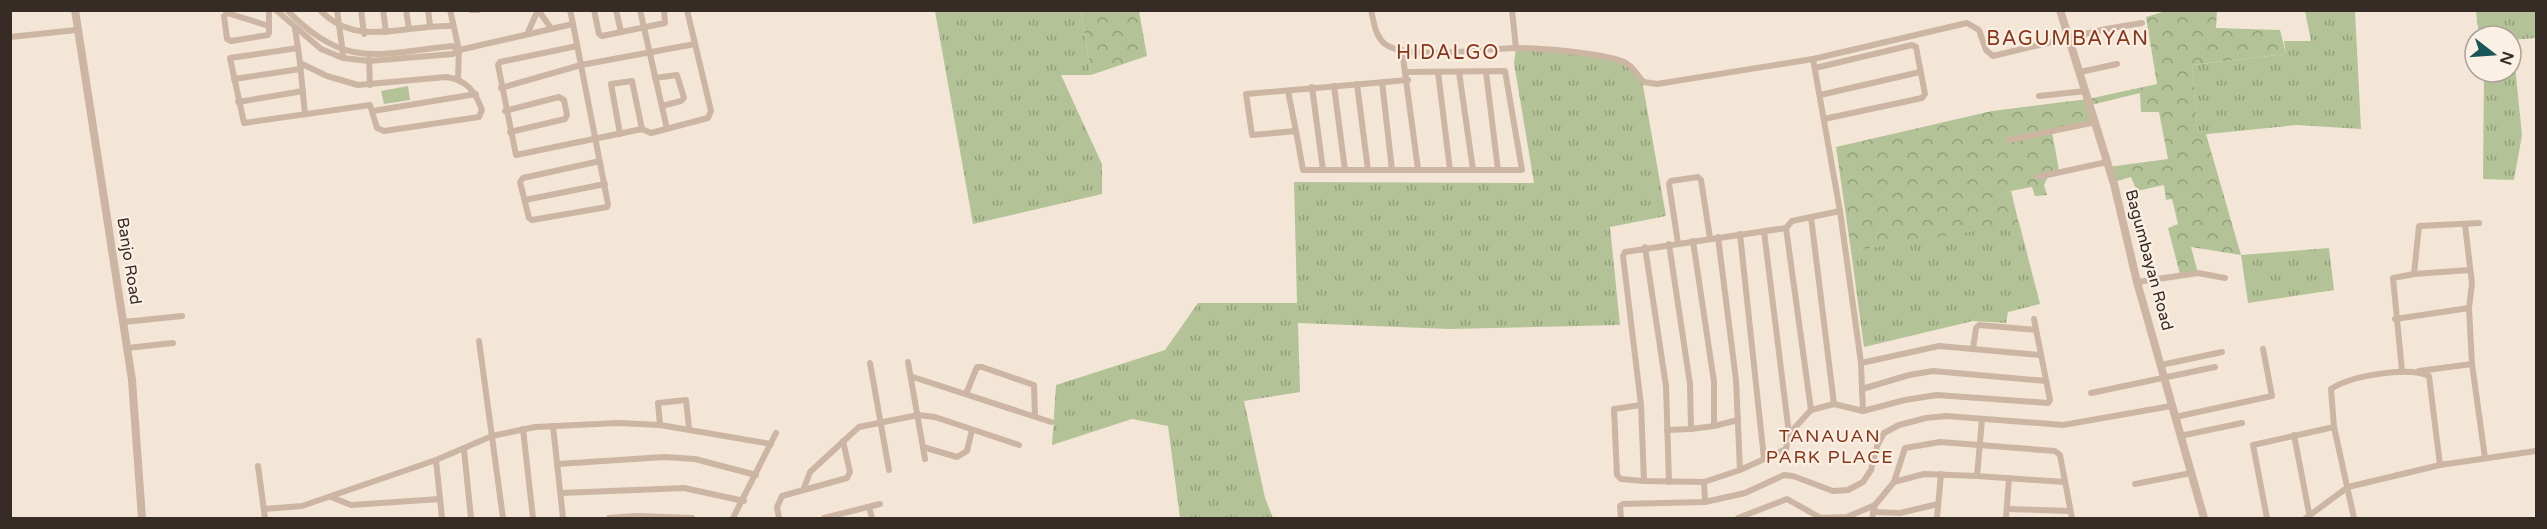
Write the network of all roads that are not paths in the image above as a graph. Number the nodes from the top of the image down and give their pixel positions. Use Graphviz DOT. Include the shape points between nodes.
graph roads {
  1 [pos="75,10"];
  2 [pos="269,10"];
  3 [pos="276,10"];
  4 [pos="286,10"];
  5 [pos="320,10"];
  6 [pos="337,10"];
  7 [pos="361,10"];
  8 [pos="383,10"];
  9 [pos="406,10"];
  10 [pos="428,10"];
  11 [pos="450,10"];
  12 [pos="471,10"];
  13 [pos="478,10"];
  14 [pos="538,10"];
  15 [pos="570,10"];
  16 [pos="594,10"];
  17 [pos="616,10"];
  18 [pos="640,10"];
  19 [pos="664,10"];
  20 [pos="687,10"];
  21 [pos="1371,10"];
  22 [pos="1512,10"];
  23 [pos="2060,10"];
  24 [pos="294,18"];
  25 [pos="2142,23"];
  26 [pos="573,24"];
  27 [pos="430,25"];
  28 [pos="269,26"];
  29 [pos="339,26"];
  30 [pos="452,26"];
  31 [pos="295,27"];
  32 [pos="644,27"];
  33 [pos="409,28"];
  34 [pos="551,28"];
  35 [pos="76,30"];
  36 [pos="386,32"];
  37 [pos="528,32"];
  38 [pos="621,32"];
  39 [pos="364,34"];
  40 [pos="10,37"];
  41 [pos="2069,38"];
  42 [pos="695,44"];
  43 [pos="577,46"];
  44 [pos="298,48"];
  45 [pos="1516,48"];
  46 [pos="459,50"];
  47 [pos="1402,50"];
  48 [pos="650,52"];
  49 [pos="343,55"];
  50 [pos="369,59"];
  51 [pos="1813,59"];
  52 [pos="2117,64"];
  53 [pos="581,65"];
  54 [pos="300,66"];
  55 [pos="1815,68"];
  56 [pos="1438,72"];
  57 [pos="1459,72"];
  58 [pos="1486,72"];
  59 [pos="1920,72"];
  60 [pos="2080,72"];
  61 [pos="1407,76"];
  62 [pos="458,78"];
  63 [pos="655,78"];
  64 [pos="234,79"];
  65 [pos="1382,82"];
  66 [pos="1357,84"];
  67 [pos="370,85"];
  68 [pos="1334,86"];
  69 [pos="1312,87"];
  70 [pos="501,88"];
  71 [pos="303,90"];
  72 [pos="1288,91"];
  73 [pos="2086,91"];
  74 [pos="476,94"];
  75 [pos="1820,95"];
  76 [pos="2039,96"];
  77 [pos="238,102"];
  78 [pos="662,106"];
  79 [pos="373,111"];
  80 [pos="505,111"];
  81 [pos="305,114"];
  82 [pos="1824,119"];
  83 [pos="2096,122"];
  84 [pos="642,129"];
  85 [pos="667,129"];
  86 [pos="1296,131"];
  87 [pos="510,132"];
  88 [pos="620,134"];
  89 [pos="596,139"];
  90 [pos="2009,141"];
  91 [pos="600,161"];
  92 [pos="2107,162"];
  93 [pos="1323,170"];
  94 [pos="1345,170"];
  95 [pos="1368,170"];
  96 [pos="1392,170"];
  97 [pos="1418,170"];
  98 [pos="1450,170"];
  99 [pos="1473,170"];
  100 [pos="1498,170"];
  101 [pos="2038,177"];
  102 [pos="605,184"];
  103 [pos="525,200"];
  104 [pos="1840,211"];
  105 [pos="1811,217"];
  106 [pos="2479,223"];
  107 [pos="2465,225"];
  108 [pos="1786,228"];
  109 [pos="1764,231"];
  110 [pos="1740,234"];
  111 [pos="1718,237"];
  112 [pos="1710,238"];
  113 [pos="1693,241"];
  114 [pos="1678,243"];
  115 [pos="1670,244"];
  116 [pos="1646,248"];
  117 [pos="2470,270"];
  118 [pos="2414,274"];
  119 [pos="2225,278"];
  120 [pos="2137,282"];
  121 [pos="2469,308"];
  122 [pos="182,316"];
  123 [pos="2034,319"];
  124 [pos="2395,319"];
  125 [pos="124,322"];
  126 [pos="2036,330"];
  127 [pos="479,341"];
  128 [pos="173,343"];
  129 [pos="127,348"];
  130 [pos="1973,349"];
  131 [pos="2263,349"];
  132 [pos="2222,352"];
  133 [pos="2040,355"];
  134 [pos="908,362"];
  135 [pos="870,363"];
  136 [pos="1860,363"];
  137 [pos="2472,364"];
  138 [pos="2161,365"];
  139 [pos="2215,367"];
  140 [pos="2402,371"];
  141 [pos="2419,371"];
  142 [pos="912,377"];
  143 [pos="2165,379"];
  144 [pos="2046,381"];
  145 [pos="1862,388"];
  146 [pos="2091,393"];
  147 [pos="966,394"];
  148 [pos="1834,404"];
  149 [pos="1641,405"];
  150 [pos="2171,406"];
  151 [pos="1810,411"];
  152 [pos="1863,411"];
  153 [pos="918,415"];
  154 [pos="1035,417"];
  155 [pos="2175,417"];
  156 [pos="1982,419"];
  157 [pos="1738,420"];
  158 [pos="1051,422"];
  159 [pos="881,423"];
  160 [pos="2242,423"];
  161 [pos="660,425"];
  162 [pos="553,426"];
  163 [pos="1714,426"];
  164 [pos="2334,427"];
  165 [pos="689,428"];
  166 [pos="523,429"];
  167 [pos="1691,429"];
  168 [pos="972,430"];
  169 [pos="1667,430"];
  170 [pos="776,433"];
  171 [pos="1789,434"];
  172 [pos="2294,435"];
  173 [pos="492,436"];
  174 [pos="2180,436"];
  175 [pos="843,441"];
  176 [pos="771,444"];
  177 [pos="1019,445"];
  178 [pos="1980,445"];
  179 [pos="923,447"];
  180 [pos="464,450"];
  181 [pos="2536,451"];
  182 [pos="2485,458"];
  183 [pos="925,459"];
  184 [pos="1764,459"];
  185 [pos="436,460"];
  186 [pos="558,464"];
  187 [pos="2440,465"];
  188 [pos="258,466"];
  189 [pos="890,470"];
  190 [pos="1740,470"];
  191 [pos="2191,473"];
  192 [pos="1941,474"];
  193 [pos="756,475"];
  194 [pos="1977,476"];
  195 [pos="2009,478"];
  196 [pos="1644,480"];
  197 [pos="1669,482"];
  198 [pos="1704,482"];
  199 [pos="1894,482"];
  200 [pos="2065,482"];
  201 [pos="2135,484"];
  202 [pos="2348,487"];
  203 [pos="804,488"];
  204 [pos="561,493"];
  205 [pos="331,497"];
  206 [pos="440,499"];
  207 [pos="744,501"];
  208 [pos="1705,502"];
  209 [pos="880,504"];
  210 [pos="1938,504"];
  211 [pos="869,507"];
  212 [pos="264,509"];
  213 [pos="2007,509"];
  214 [pos="2070,511"];
  215 [pos="1873,512"];
  216 [pos="1818,518"];
  217 [pos="2309,518"];
  218 [pos="142,519"];
  219 [pos="265,519"];
  220 [pos="442,519"];
  221 [pos="471,519"];
  222 [pos="503,519"];
  223 [pos="533,519"];
  224 [pos="563,519"];
  225 [pos="609,519"];
  226 [pos="692,519"];
  227 [pos="733,519"];
  228 [pos="779,519"];
  229 [pos="824,519"];
  230 [pos="872,519"];
  231 [pos="1621,519"];
  232 [pos="1738,519"];
  233 [pos="1937,519"];
  234 [pos="2006,519"];
  235 [pos="2072,519"];
  236 [pos="2205,519"];
  237 [pos="2267,519"];
  238 [pos="2354,519"];
  1 -- 35 [label="street, Banjo Road"];
  2 -- 28 [label="street"];
  3 -- 31 [label="street"];
  4 -- 24 [label="street"];
  5 -- 29 [label="street"];
  6 -- 29 [label="street"];
  7 -- 39 [label="street"];
  8 -- 36 [label="street"];
  9 -- 33 [label="street"];
  10 -- 27 [label="street"];
  11 -- 30 [label="street"];
  12 -- 13 [label="street"];
  14 -- 34 [label="street"];
  14 -- 37 [label="street"];
  15 -- 26 [label="street"];
  16 -- 38 [label="street" via="600,36"];
  17 -- 38 [label="street"];
  18 -- 32 [label="street"];
  19 -- 32 [label="street" via="665,23"];
  20 -- 42 [label="street"];
  21 -- 47 [label="street" via="1378,38"];
  22 -- 45 [label="street"];
  23 -- 41 [label="street, Bagumbayan Road"];
  24 -- 31 [label="street"];
  24 -- 49 [label="street"];
  25 -- 41 [label="street"];
  26 -- 34 [label="street"];
  26 -- 43 [label="street"];
  27 -- 30 [label="street"];
  27 -- 33 [label="street"];
  28 -- 28 [label="street" via="268,35 231,41 227,39 224,16 227,13"];
  29 -- 39 [label="street"];
  29 -- 49 [label="street"];
  30 -- 46 [label="street"];
  31 -- 44 [label="street"];
  31 -- 49 [label="street" via="321,49"];
  32 -- 38 [label="street"];
  32 -- 48 [label="street"];
  33 -- 36 [label="street"];
  34 -- 37 [label="street"];
  35 -- 40 [label="street"];
  35 -- 125 [label="street, Banjo Road"];
  36 -- 39 [label="street"];
  37 -- 46 [label="street"];
  41 -- 51 [label="street" via="1993,56 1986,50 1979,30 1967,23"];
  41 -- 60 [label="street, Bagumbayan Road"];
  42 -- 48 [label="street"];
  42 -- 85 [label="street" via="711,115"];
  43 -- 53 [label="street"];
  43 -- 70 [label="street" via="500,62 497,68"];
  44 -- 54 [label="street"];
  44 -- 64 [label="street" via="230,58"];
  45 -- 47 [label="street" via="1456,54"];
  45 -- 51 [label="street" via="1616,60 1635,69 1644,82 1657,84"];
  46 -- 50 [label="street" via="453,54"];
  46 -- 62 [label="street"];
  47 -- 61 [label="street"];
  48 -- 53 [label="street"];
  48 -- 63 [label="street"];
  49 -- 50 [label="street"];
  50 -- 67 [label="street"];
  51 -- 55 [label="street"];
  52 -- 60 [label="street"];
  53 -- 70 [label="street"];
  53 -- 89 [label="street"];
  54 -- 64 [label="street"];
  54 -- 67 [label="street" via="343,81"];
  54 -- 71 [label="street"];
  55 -- 59 [label="street" via="1908,45 1916,47"];
  55 -- 75 [label="street"];
  56 -- 57 [label="street"];
  56 -- 61 [label="street"];
  56 -- 98 [label="street"];
  57 -- 58 [label="street"];
  57 -- 99 [label="street"];
  58 -- 100 [label="street"];
  58 -- 100 [label="street" via="1505,71 1522,170"];
  59 -- 75 [label="street"];
  59 -- 82 [label="street" via="1925,94 1922,98"];
  60 -- 73 [label="street, Bagumbayan Road"];
  61 -- 65 [label="street"];
  61 -- 97 [label="street"];
  62 -- 67 [label="street"];
  62 -- 74 [label="street"];
  63 -- 78 [label="street"];
  63 -- 78 [label="street" via="679,76 683,100"];
  64 -- 77 [label="street"];
  65 -- 66 [label="street"];
  65 -- 96 [label="street"];
  66 -- 68 [label="street"];
  66 -- 95 [label="street"];
  68 -- 69 [label="street"];
  68 -- 94 [label="street"];
  69 -- 72 [label="street"];
  69 -- 93 [label="street"];
  70 -- 80 [label="street"];
  71 -- 77 [label="street"];
  71 -- 81 [label="street"];
  72 -- 86 [label="street"];
  72 -- 86 [label="street" via="1246,94 1252,135"];
  73 -- 76 [label="street"];
  73 -- 83 [label="street, Bagumbayan Road"];
  74 -- 79 [label="street"];
  74 -- 79 [label="street" via="482,110 479,117 384,131 377,128"];
  75 -- 82 [label="street"];
  77 -- 81 [label="street" via="242,121 246,123"];
  78 -- 85 [label="street"];
  79 -- 81 [label="street" via="370,105"];
  80 -- 87 [label="street"];
  80 -- 87 [label="street" via="559,97 564,100 565,119"];
  82 -- 104 [label="street"];
  83 -- 90 [label="street"];
  83 -- 92 [label="street, Bagumbayan Road"];
  84 -- 85 [label="street" via="646,134"];
  84 -- 88 [label="street"];
  84 -- 88 [label="street" via="632,81 611,84"];
  86 -- 93 [label="street" via="1303,170"];
  87 -- 89 [label="street" via="514,154 518,156"];
  88 -- 89 [label="street"];
  89 -- 91 [label="street"];
  91 -- 102 [label="street"];
  91 -- 103 [label="street" via="523,178 520,182"];
  92 -- 101 [label="street"];
  92 -- 120 [label="street, Bagumbayan Road"];
  93 -- 94 [label="street"];
  94 -- 95 [label="street"];
  95 -- 96 [label="street"];
  96 -- 97 [label="street"];
  97 -- 98 [label="street"];
  98 -- 99 [label="street"];
  99 -- 100 [label="street"];
  102 -- 103 [label="street"];
  102 -- 103 [label="street" via="607,207 532,220"];
  104 -- 105 [label="street"];
  104 -- 136 [label="street"];
  105 -- 108 [label="street" via="1792,221"];
  105 -- 148 [label="street"];
  106 -- 107 [label="street"];
  107 -- 117 [label="street"];
  107 -- 118 [label="street" via="2419,226"];
  108 -- 109 [label="street"];
  108 -- 151 [label="street"];
  109 -- 110 [label="street"];
  109 -- 171 [label="street"];
  110 -- 111 [label="street"];
  110 -- 184 [label="street"];
  111 -- 112 [label="street"];
  111 -- 157 [label="street"];
  112 -- 113 [label="street"];
  112 -- 114 [label="street" via="1701,180 1698,177 1671,181"];
  113 -- 114 [label="street"];
  113 -- 163 [label="street" via="1713,382"];
  114 -- 115 [label="street"];
  115 -- 116 [label="street"];
  115 -- 167 [label="street" via="1690,384"];
  116 -- 149 [label="street" via="1629,250 1623,256"];
  116 -- 169 [label="street" via="1665,386"];
  117 -- 118 [label="street"];
  117 -- 121 [label="street"];
  118 -- 124 [label="street" via="2392,278"];
  119 -- 120 [label="street" via="2198,273"];
  120 -- 138 [label="street, Bagumbayan Road"];
  121 -- 124 [label="street"];
  121 -- 137 [label="street"];
  122 -- 125 [label="street"];
  123 -- 126 [label="street"];
  124 -- 140 [label="street"];
  125 -- 129 [label="street, Banjo Road"];
  126 -- 130 [label="street" via="1979,325"];
  126 -- 133 [label="street"];
  127 -- 173 [label="street"];
  128 -- 129 [label="street"];
  129 -- 218 [label="street, Banjo Road"];
  130 -- 133 [label="street"];
  130 -- 136 [label="street" via="1939,346"];
  131 -- 155 [label="street" via="2272,396"];
  132 -- 138 [label="street"];
  133 -- 144 [label="street"];
  134 -- 142 [label="street"];
  135 -- 159 [label="street"];
  136 -- 145 [label="street"];
  137 -- 141 [label="street"];
  137 -- 182 [label="street"];
  138 -- 143 [label="street, Bagumbayan Road"];
  139 -- 143 [label="street"];
  140 -- 141 [label="street"];
  140 -- 164 [label="street" via="2341,382 2331,389"];
  141 -- 187 [label="street" via="2429,376"];
  142 -- 147 [label="street"];
  142 -- 153 [label="street"];
  143 -- 146 [label="street"];
  143 -- 150 [label="street, Bagumbayan Road"];
  144 -- 145 [label="street" via="1933,371"];
  144 -- 152 [label="street" via="2050,400 2045,403 1937,395"];
  145 -- 152 [label="street"];
  147 -- 154 [label="street"];
  147 -- 154 [label="street" via="973,371 982,367 1034,385"];
  148 -- 151 [label="street"];
  148 -- 152 [label="street"];
  149 -- 196 [label="street"];
  149 -- 196 [label="street" via="1614,409 1617,475 1621,479"];
  150 -- 155 [label="street, Bagumbayan Road"];
  150 -- 156 [label="street" via="2063,425"];
  151 -- 171 [label="street"];
  153 -- 159 [label="street"];
  153 -- 168 [label="street"];
  153 -- 179 [label="street"];
  154 -- 158 [label="street"];
  155 -- 174 [label="street, Bagumbayan Road"];
  156 -- 178 [label="street"];
  156 -- 208 [label="street" via="1946,416 1899,425 1884,433 1871,470 1863,482 1848,490 1833,491 1784,476 1744,493"];
  157 -- 163 [label="street"];
  157 -- 190 [label="street"];
  159 -- 175 [label="street" via="859,427"];
  159 -- 189 [label="street"];
  160 -- 174 [label="street"];
  161 -- 162 [label="street"];
  161 -- 165 [label="street"];
  161 -- 165 [label="street" via="658,403 686,400"];
  162 -- 166 [label="street"];
  162 -- 186 [label="street"];
  163 -- 167 [label="street"];
  164 -- 172 [label="street"];
  164 -- 202 [label="street"];
  165 -- 176 [label="street"];
  166 -- 173 [label="street"];
  166 -- 223 [label="street"];
  167 -- 169 [label="street"];
  168 -- 177 [label="street"];
  168 -- 179 [label="street" via="967,451 957,457"];
  169 -- 197 [label="street"];
  170 -- 176 [label="street"];
  171 -- 184 [label="street" via="1786,449"];
  172 -- 217 [label="street"];
  172 -- 237 [label="street" via="2253,445"];
  173 -- 180 [label="street"];
  173 -- 222 [label="street"];
  174 -- 191 [label="street, Bagumbayan Road"];
  175 -- 203 [label="street" via="810,472"];
  175 -- 203 [label="street" via="850,472 847,478"];
  176 -- 193 [label="street"];
  178 -- 194 [label="street"];
  178 -- 199 [label="street" via="1940,442 1905,448"];
  178 -- 200 [label="street" via="2055,451 2060,455"];
  179 -- 183 [label="street"];
  180 -- 185 [label="street"];
  180 -- 221 [label="street"];
  181 -- 182 [label="street"];
  182 -- 187 [label="street"];
  184 -- 190 [label="street"];
  185 -- 205 [label="street"];
  185 -- 206 [label="street"];
  186 -- 193 [label="street" via="695,459"];
  186 -- 204 [label="street"];
  187 -- 202 [label="street"];
  188 -- 212 [label="street"];
  190 -- 198 [label="street"];
  191 -- 201 [label="street"];
  191 -- 236 [label="street, Bagumbayan Road"];
  192 -- 194 [label="street"];
  192 -- 199 [label="street"];
  192 -- 210 [label="street"];
  193 -- 207 [label="street"];
  194 -- 195 [label="street"];
  195 -- 200 [label="street"];
  195 -- 213 [label="street"];
  196 -- 197 [label="street"];
  197 -- 198 [label="street"];
  198 -- 208 [label="street"];
  199 -- 215 [label="street"];
  200 -- 214 [label="street"];
  202 -- 217 [label="street"];
  202 -- 238 [label="street"];
  203 -- 228 [label="street" via="782,496 777,507"];
  204 -- 207 [label="street" via="684,488"];
  204 -- 224 [label="street"];
  205 -- 206 [label="street" via="351,505"];
  205 -- 212 [label="street" via="302,506"];
  206 -- 220 [label="street"];
  207 -- 227 [label="street"];
  208 -- 231 [label="street" via="1626,503 1620,506"];
  209 -- 211 [label="street"];
  210 -- 215 [label="street" via="1900,513"];
  210 -- 233 [label="street"];
  211 -- 229 [label="street"];
  211 -- 230 [label="street"];
  212 -- 219 [label="street"];
  213 -- 214 [label="street"];
  213 -- 234 [label="street"];
  214 -- 235 [label="street"];
  215 -- 216 [label="street"];
  216 -- 232 [label="street" via="1787,499"];
  225 -- 226 [label="street"];
}
